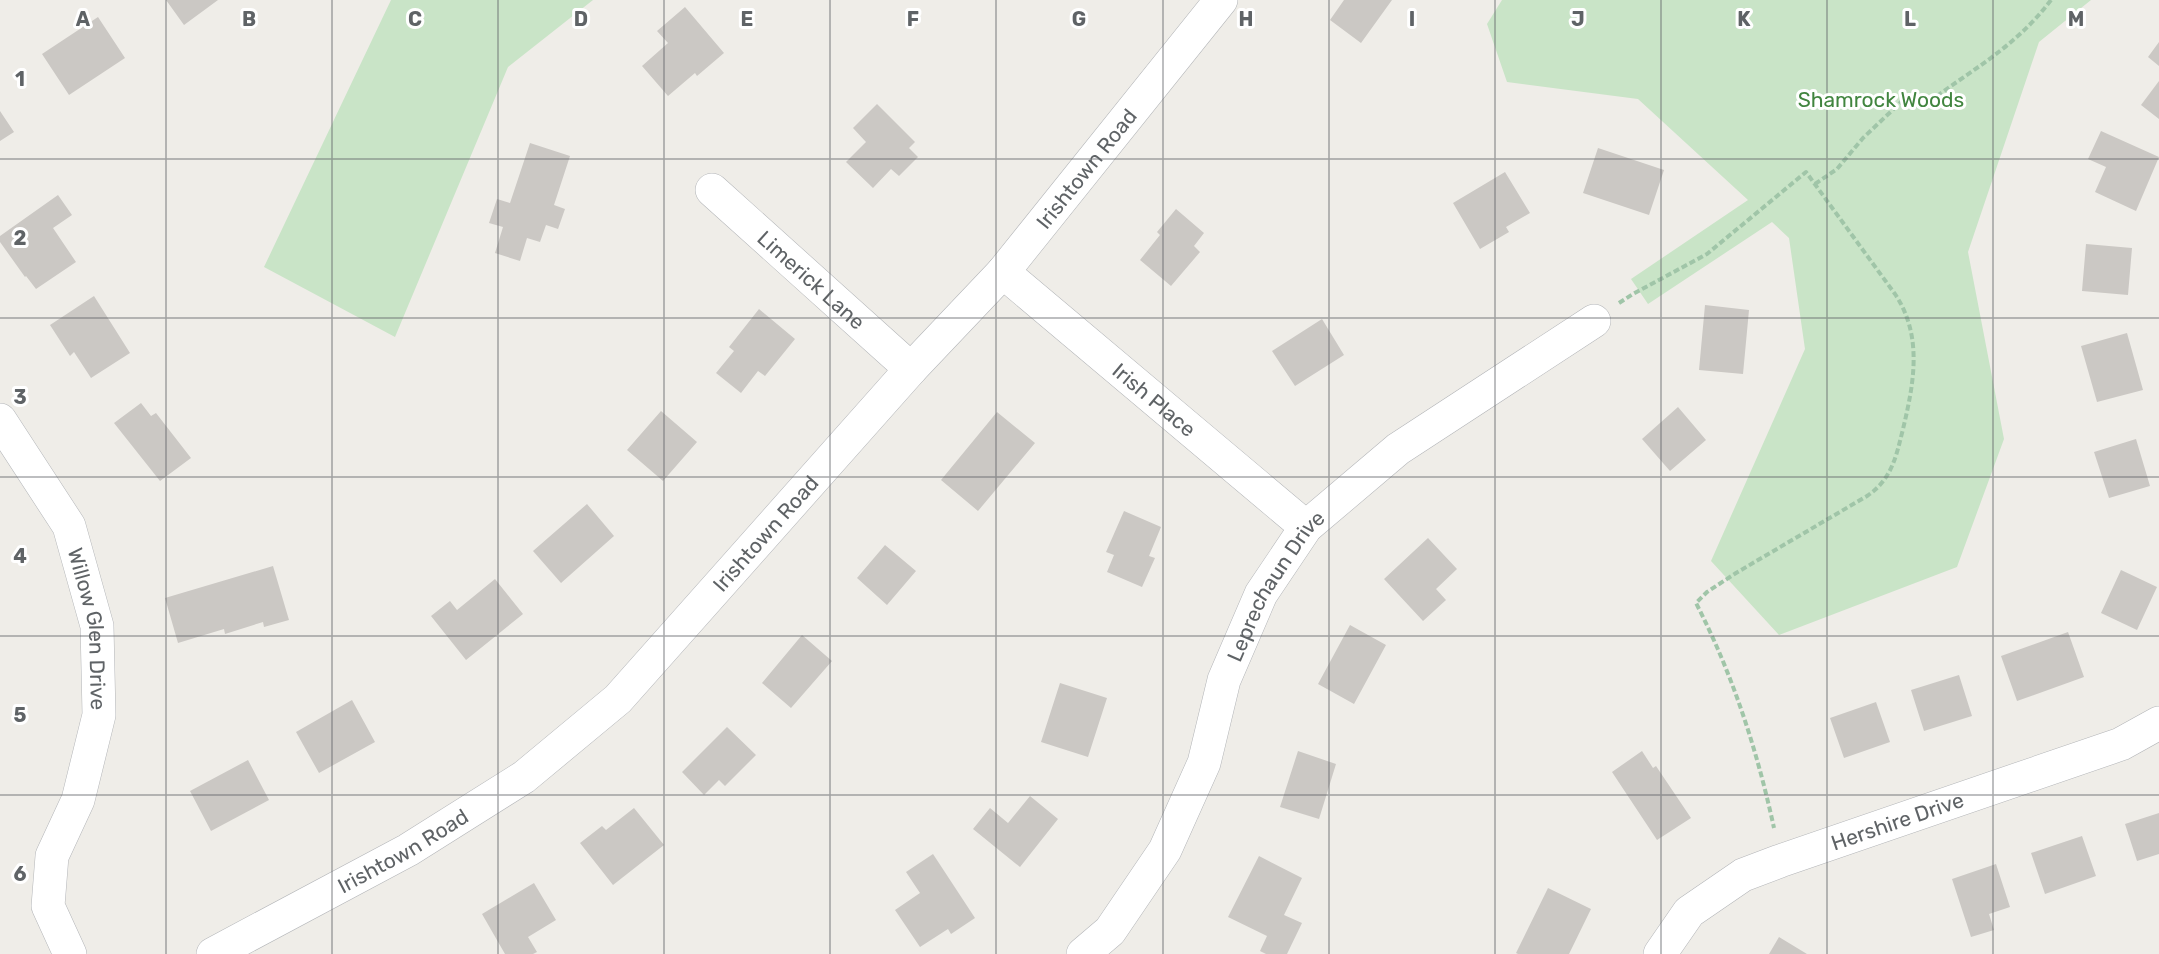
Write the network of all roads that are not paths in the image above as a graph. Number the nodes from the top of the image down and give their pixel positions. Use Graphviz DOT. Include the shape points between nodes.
graph roads {
  1 [pos="1221,0"];
  2 [pos="712,190"];
  3 [pos="1003,272"];
  4 [pos="1594,321"];
  5 [pos="911,369"];
  6 [pos="0,420"];
  7 [pos="1306,527"];
  8 [pos="2159,723"];
  9 [pos="70,954"];
  10 [pos="213,954"];
  11 [pos="1083,954"];
  12 [pos="1660,954"];
  1 -- 3 [label="street, Irishtown Road"];
  2 -- 5 [label="street, Limerick Lane"];
  3 -- 5 [label="street, Irishtown Road"];
  3 -- 7 [label="street, Irish Place"];
  4 -- 7 [label="street, Leprechaun Drive" via="1398,449"];
  5 -- 10 [label="street, Irishtown Road" via="618,699 524,777 408,850"];
  6 -- 9 [label="street, Willow Glen Drive" via="69,525 97,626 99,715 78,800 52,856 48,906"];
  7 -- 11 [label="street, Leprechaun Drive" via="1261,594 1224,680 1204,763 1165,850 1110,931"];
  8 -- 12 [label="street, Hershire Drive" via="2121,744 1743,875 1689,912"];
}
